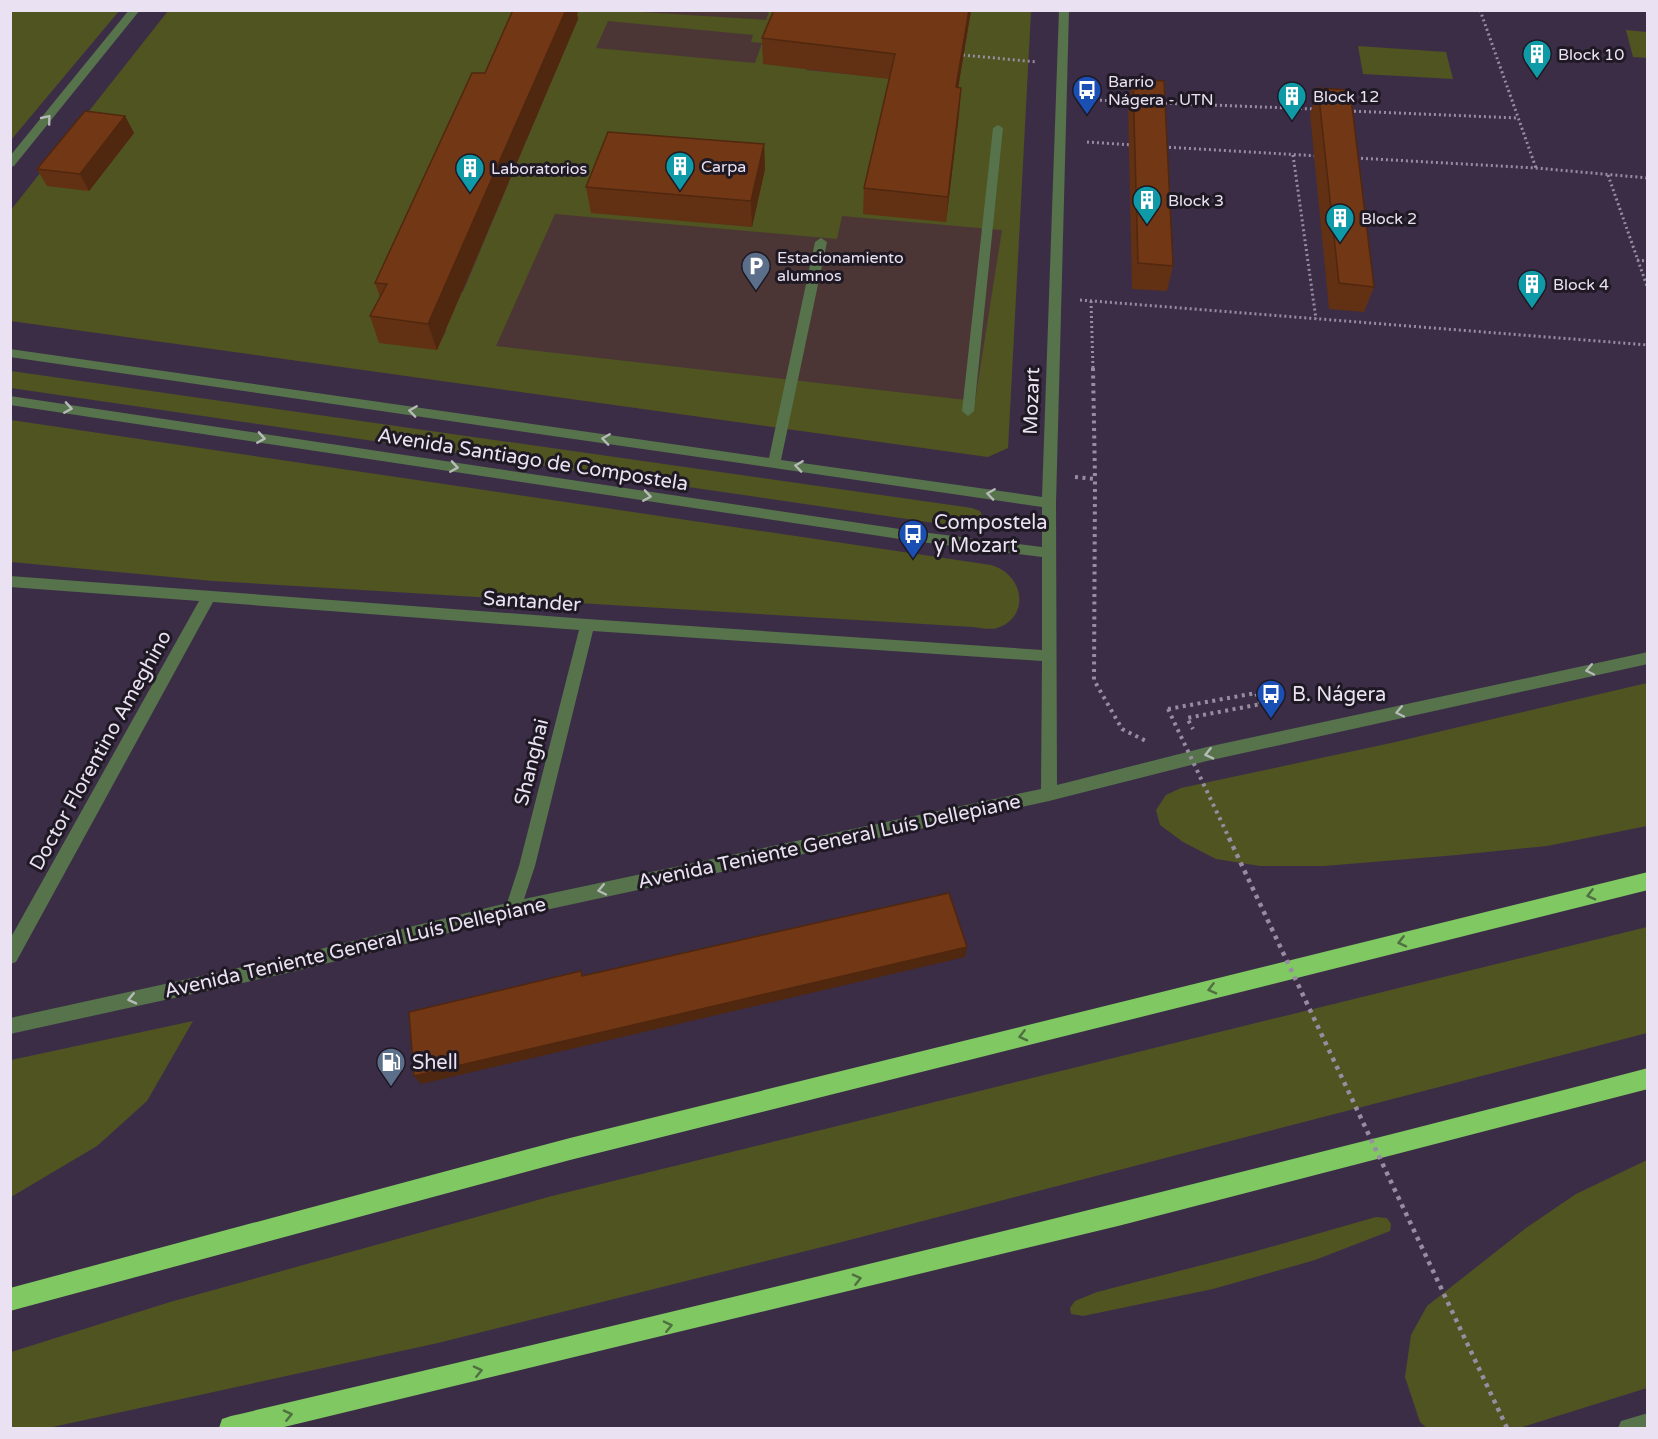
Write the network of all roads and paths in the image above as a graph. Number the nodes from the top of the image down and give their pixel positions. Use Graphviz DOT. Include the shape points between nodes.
graph roads {
  1 [pos="135,10"];
  2 [pos="1064,10"];
  3 [pos="1480,10"];
  4 [pos="963,55"];
  5 [pos="1062,64"];
  6 [pos="1060,98"];
  7 [pos="1131,101"];
  8 [pos="1154,102"];
  9 [pos="1318,110"];
  10 [pos="1342,111"];
  11 [pos="1518,118"];
  12 [pos="998,128"];
  13 [pos="1059,140"];
  14 [pos="1141,145"];
  15 [pos="1153,146"];
  16 [pos="1293,155"];
  17 [pos="1328,157"];
  18 [pos="1351,158"];
  19 [pos="10,164"];
  20 [pos="1536,168"];
  21 [pos="1608,175"];
  22 [pos="1647,178"];
  23 [pos="821,242"];
  24 [pos="1637,260"];
  25 [pos="1647,261"];
  26 [pos="1647,289"];
  27 [pos="1055,299"];
  28 [pos="1091,301"];
  29 [pos="1316,319"];
  30 [pos="1647,345"];
  31 [pos="10,352"];
  32 [pos="10,400"];
  33 [pos="968,411"];
  34 [pos="774,463"];
  35 [pos="1095,479"];
  36 [pos="1049,503"];
  37 [pos="1050,553"];
  38 [pos="10,581"];
  39 [pos="209,596"];
  40 [pos="587,625"];
  41 [pos="1050,656"];
  42 [pos="1647,658"];
  43 [pos="1187,718"];
  44 [pos="1049,794"];
  45 [pos="1647,881"];
  46 [pos="513,909"];
  47 [pos="10,956"];
  48 [pos="10,1026"];
  49 [pos="1647,1078"];
  50 [pos="10,1300"];
  51 [pos="1647,1423"];
  52 [pos="231,1428"];
  53 [pos="1507,1428"];
  54 [pos="1628,1428"];
  19 -- 1 [label="street, one-way"];
  2 -- 5 [label="street, Mozart"];
  3 -- 11 [label="path"];
  4 -- 5 [label="path"];
  5 -- 6 [label="street, Mozart"];
  6 -- 7 [label="path"];
  6 -- 13 [label="street, Mozart"];
  8 -- 9 [label="path"];
  10 -- 11 [label="path"];
  11 -- 20 [label="path"];
  12 -- 33 [label="street"];
  13 -- 14 [label="path"];
  13 -- 27 [label="street, Mozart"];
  15 -- 16 [label="path"];
  16 -- 17 [label="path"];
  16 -- 29 [label="path"];
  18 -- 20 [label="path"];
  20 -- 21 [label="path"];
  21 -- 22 [label="path"];
  21 -- 24 [label="path"];
  23 -- 34 [label="street"];
  24 -- 25 [label="path"];
  24 -- 26 [label="path"];
  27 -- 28 [label="path"];
  27 -- 36 [label="street, Mozart"];
  28 -- 29 [label="path"];
  28 -- 35 [label="path"];
  29 -- 30 [label="path"];
  34 -- 31 [label="street, Avenida Santiago de Compostela, one-way"];
  32 -- 37 [label="street, Avenida Santiago de Compostela, one-way" via="913,536"];
  36 -- 34 [label="street, Avenida Santiago de Compostela, one-way"];
  36 -- 37 [label="street, Mozart"];
  37 -- 41 [label="street, Mozart"];
  38 -- 39 [label="street, Santander"];
  39 -- 40 [label="street, Santander"];
  39 -- 47 [label="street, Doctor Florentino Ameghino"];
  40 -- 41 [label="street, Santander"];
  40 -- 46 [label="street, Shanghai"];
  41 -- 44 [label="street, Mozart"];
  42 -- 44 [label="street, Avenida Teniente General Luís Dellepiane, one-way" via="1207,754"];
  43 -- 53 [label="path, bridge" via="1261,704 1256,693 1168,709"];
  44 -- 46 [label="street, Avenida Teniente General Luís Dellepiane, one-way"];
  45 -- 50 [label="highway, one-way" via="570,1149"];
  46 -- 48 [label="street, Avenida Teniente General Luís Dellepiane, one-way" via="292,964"];
  52 -- 49 [label="highway, one-way" via="701,1318"];
  51 -- 54 [label="street"];
}
